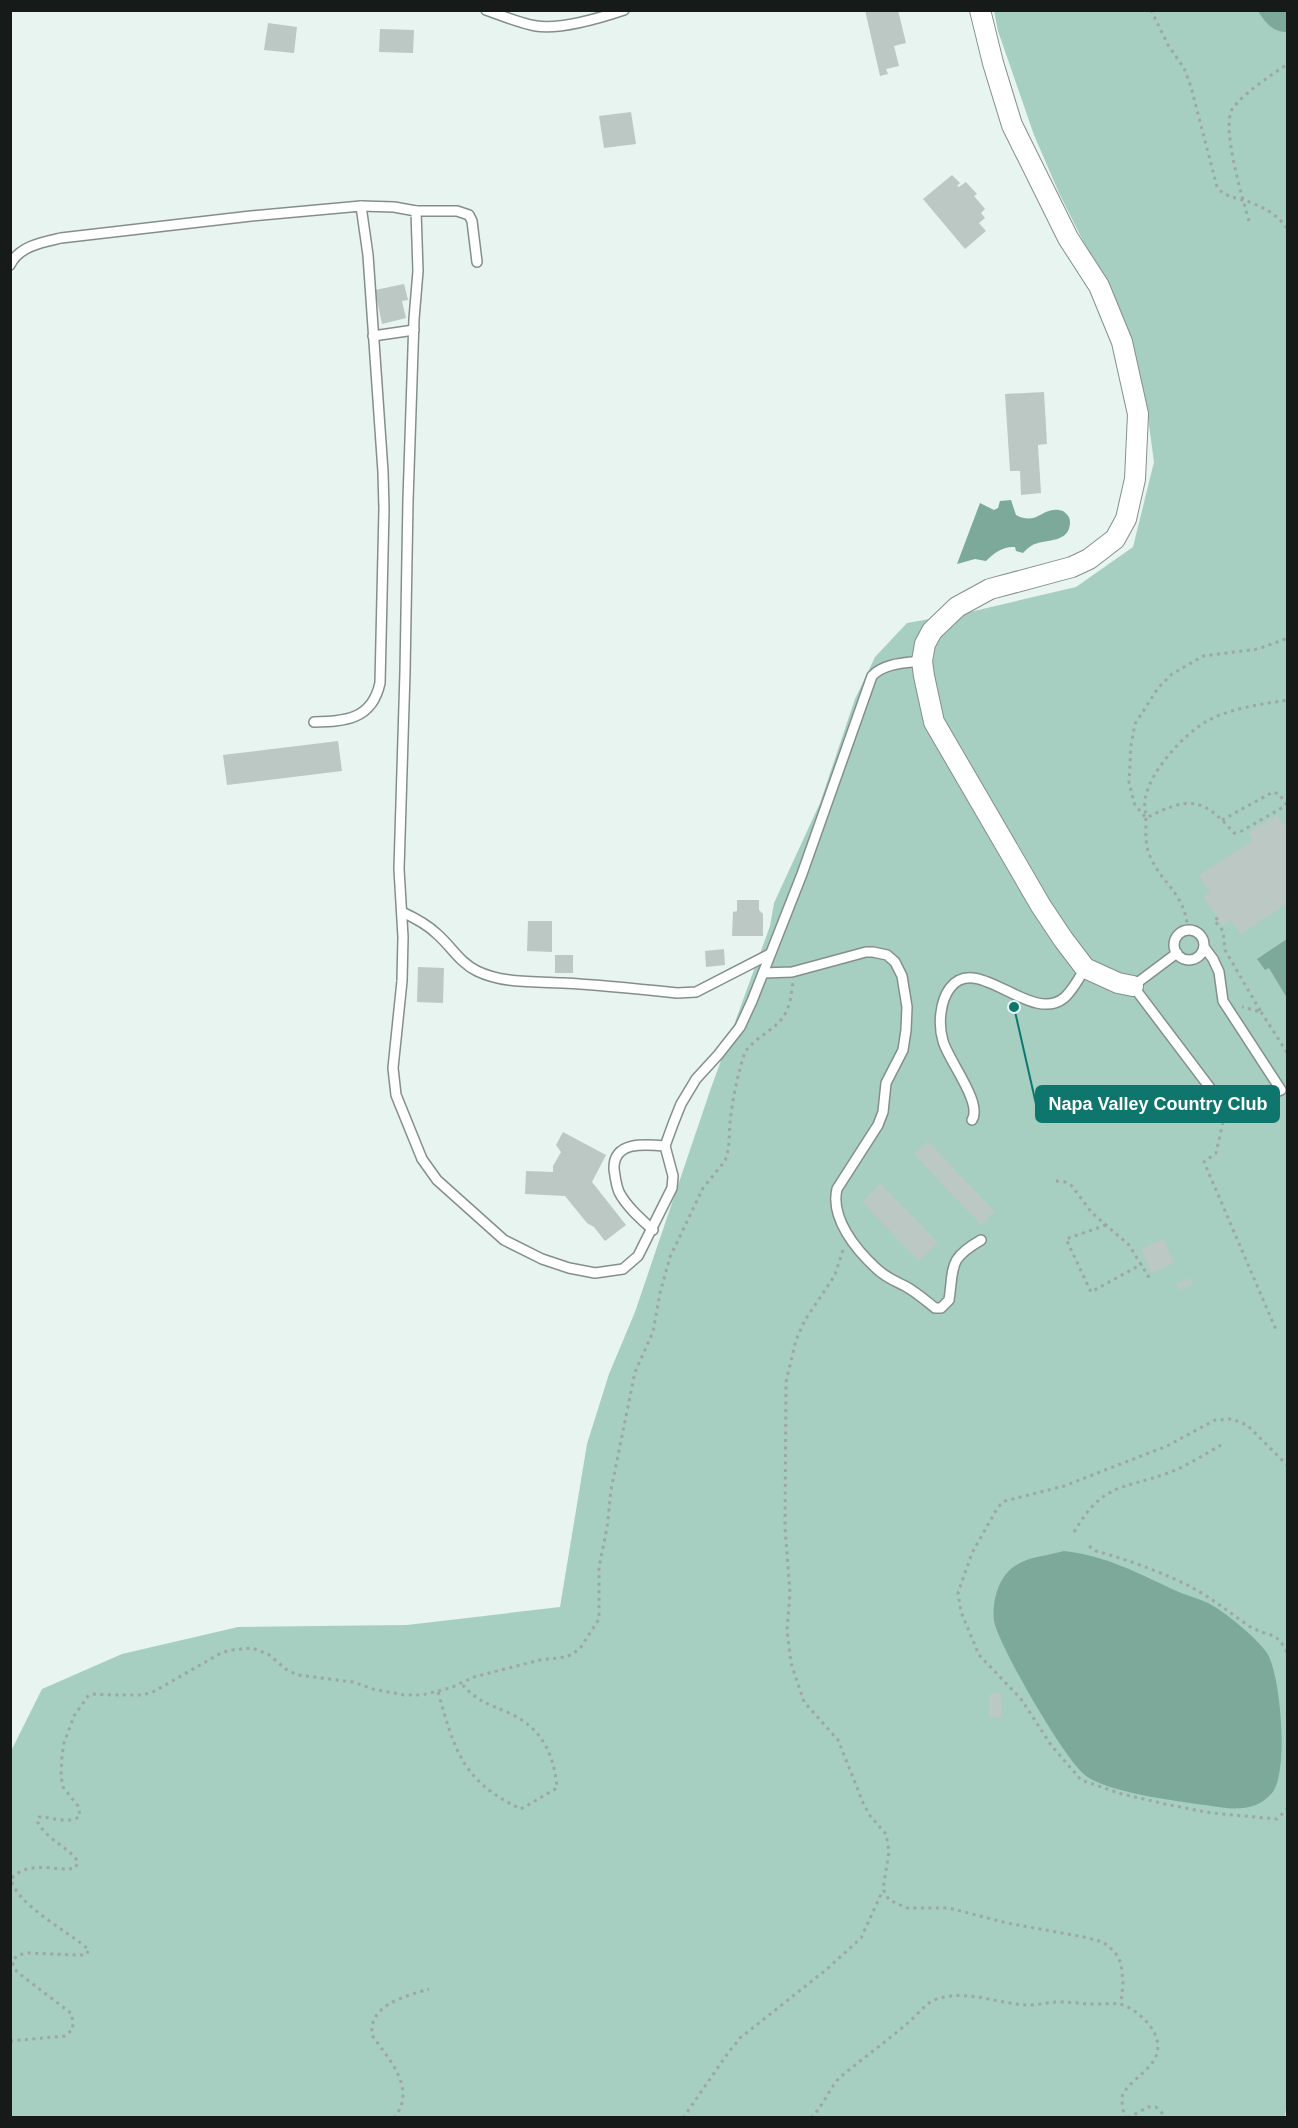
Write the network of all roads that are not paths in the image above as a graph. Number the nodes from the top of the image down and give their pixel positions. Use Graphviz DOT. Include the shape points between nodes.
graph roads {
  1 [pos="486,10"];
  2 [pos="624,10"];
  3 [pos="980,10"];
  4 [pos="361,206"];
  5 [pos="416,211"];
  6 [pos="477,262"];
  7 [pos="10,265"];
  8 [pos="414,330"];
  9 [pos="373,336"];
  10 [pos="922,662"];
  11 [pos="314,722"];
  12 [pos="402,912"];
  13 [pos="1204,947"];
  14 [pos="1177,953"];
  15 [pos="770,954"];
  16 [pos="1085,968"];
  17 [pos="763,973"];
  18 [pos="1132,986"];
  19 [pos="1284,1089"];
  20 [pos="972,1120"];
  21 [pos="664,1146"];
  22 [pos="653,1230"];
  23 [pos="981,1240"];
  1 -- 2 [label="lane" via="538,27 561,26"];
  3 -- 10 [label="street" via="1012,125 1068,238 1099,286 1122,342 1138,414 1135,479 1126,519 1103,549 1072,567 990,590 957,607 932,631"];
  4 -- 5 [label="lane"];
  4 -- 7 [label="lane" via="61,238 36,244 21,252"];
  4 -- 9 [label="lane"];
  5 -- 6 [label="lane" via="469,215"];
  5 -- 8 [label="lane" via="418,271"];
  8 -- 9 [label="lane"];
  8 -- 12 [label="lane" via="399,869"];
  9 -- 11 [label="lane" via="384,509 380,683 378,694 356,717"];
  10 -- 15 [label="lane" via="891,666 872,676"];
  10 -- 16 [label="street" via="934,722 1041,906"];
  12 -- 15 [label="lane" via="423,922 476,971 527,982 696,992"];
  12 -- 22 [label="lane" via="402,981 393,1068 396,1095 422,1159 437,1180 504,1240 569,1268 595,1273 622,1269 638,1256"];
  13 -- 14 [label="lane" via="1192,959"];
  13 -- 14 [label="lane" via="1200,935 1188,930 1175,940"];
  13 -- 19 [label="lane" via="1219,972 1223,1001"];
  14 -- 18 [label="lane"];
  15 -- 17 [label="lane"];
  16 -- 18 [label="street"];
  16 -- 20 [label="lane" via="1064,999 1048,1005 1024,999 984,980 966,978 950,988 940,1015 942,1041 975,1110"];
  17 -- 21 [label="lane" via="740,1027 696,1079"];
  17 -- 23 [label="lane" via="792,972 866,952 883,952 895,962 904,985 905,1041 886,1083 878,1125 837,1189 836,1209 846,1232 877,1270 935,1308 949,1300 955,1260"];
  18 -- 19 [label="lane" via="1226,1109 1240,1108"];
  21 -- 22 [label="lane" via="673,1176 672,1188"];
  21 -- 22 [label="lane" via="625,1147 614,1166 620,1194"];
}
